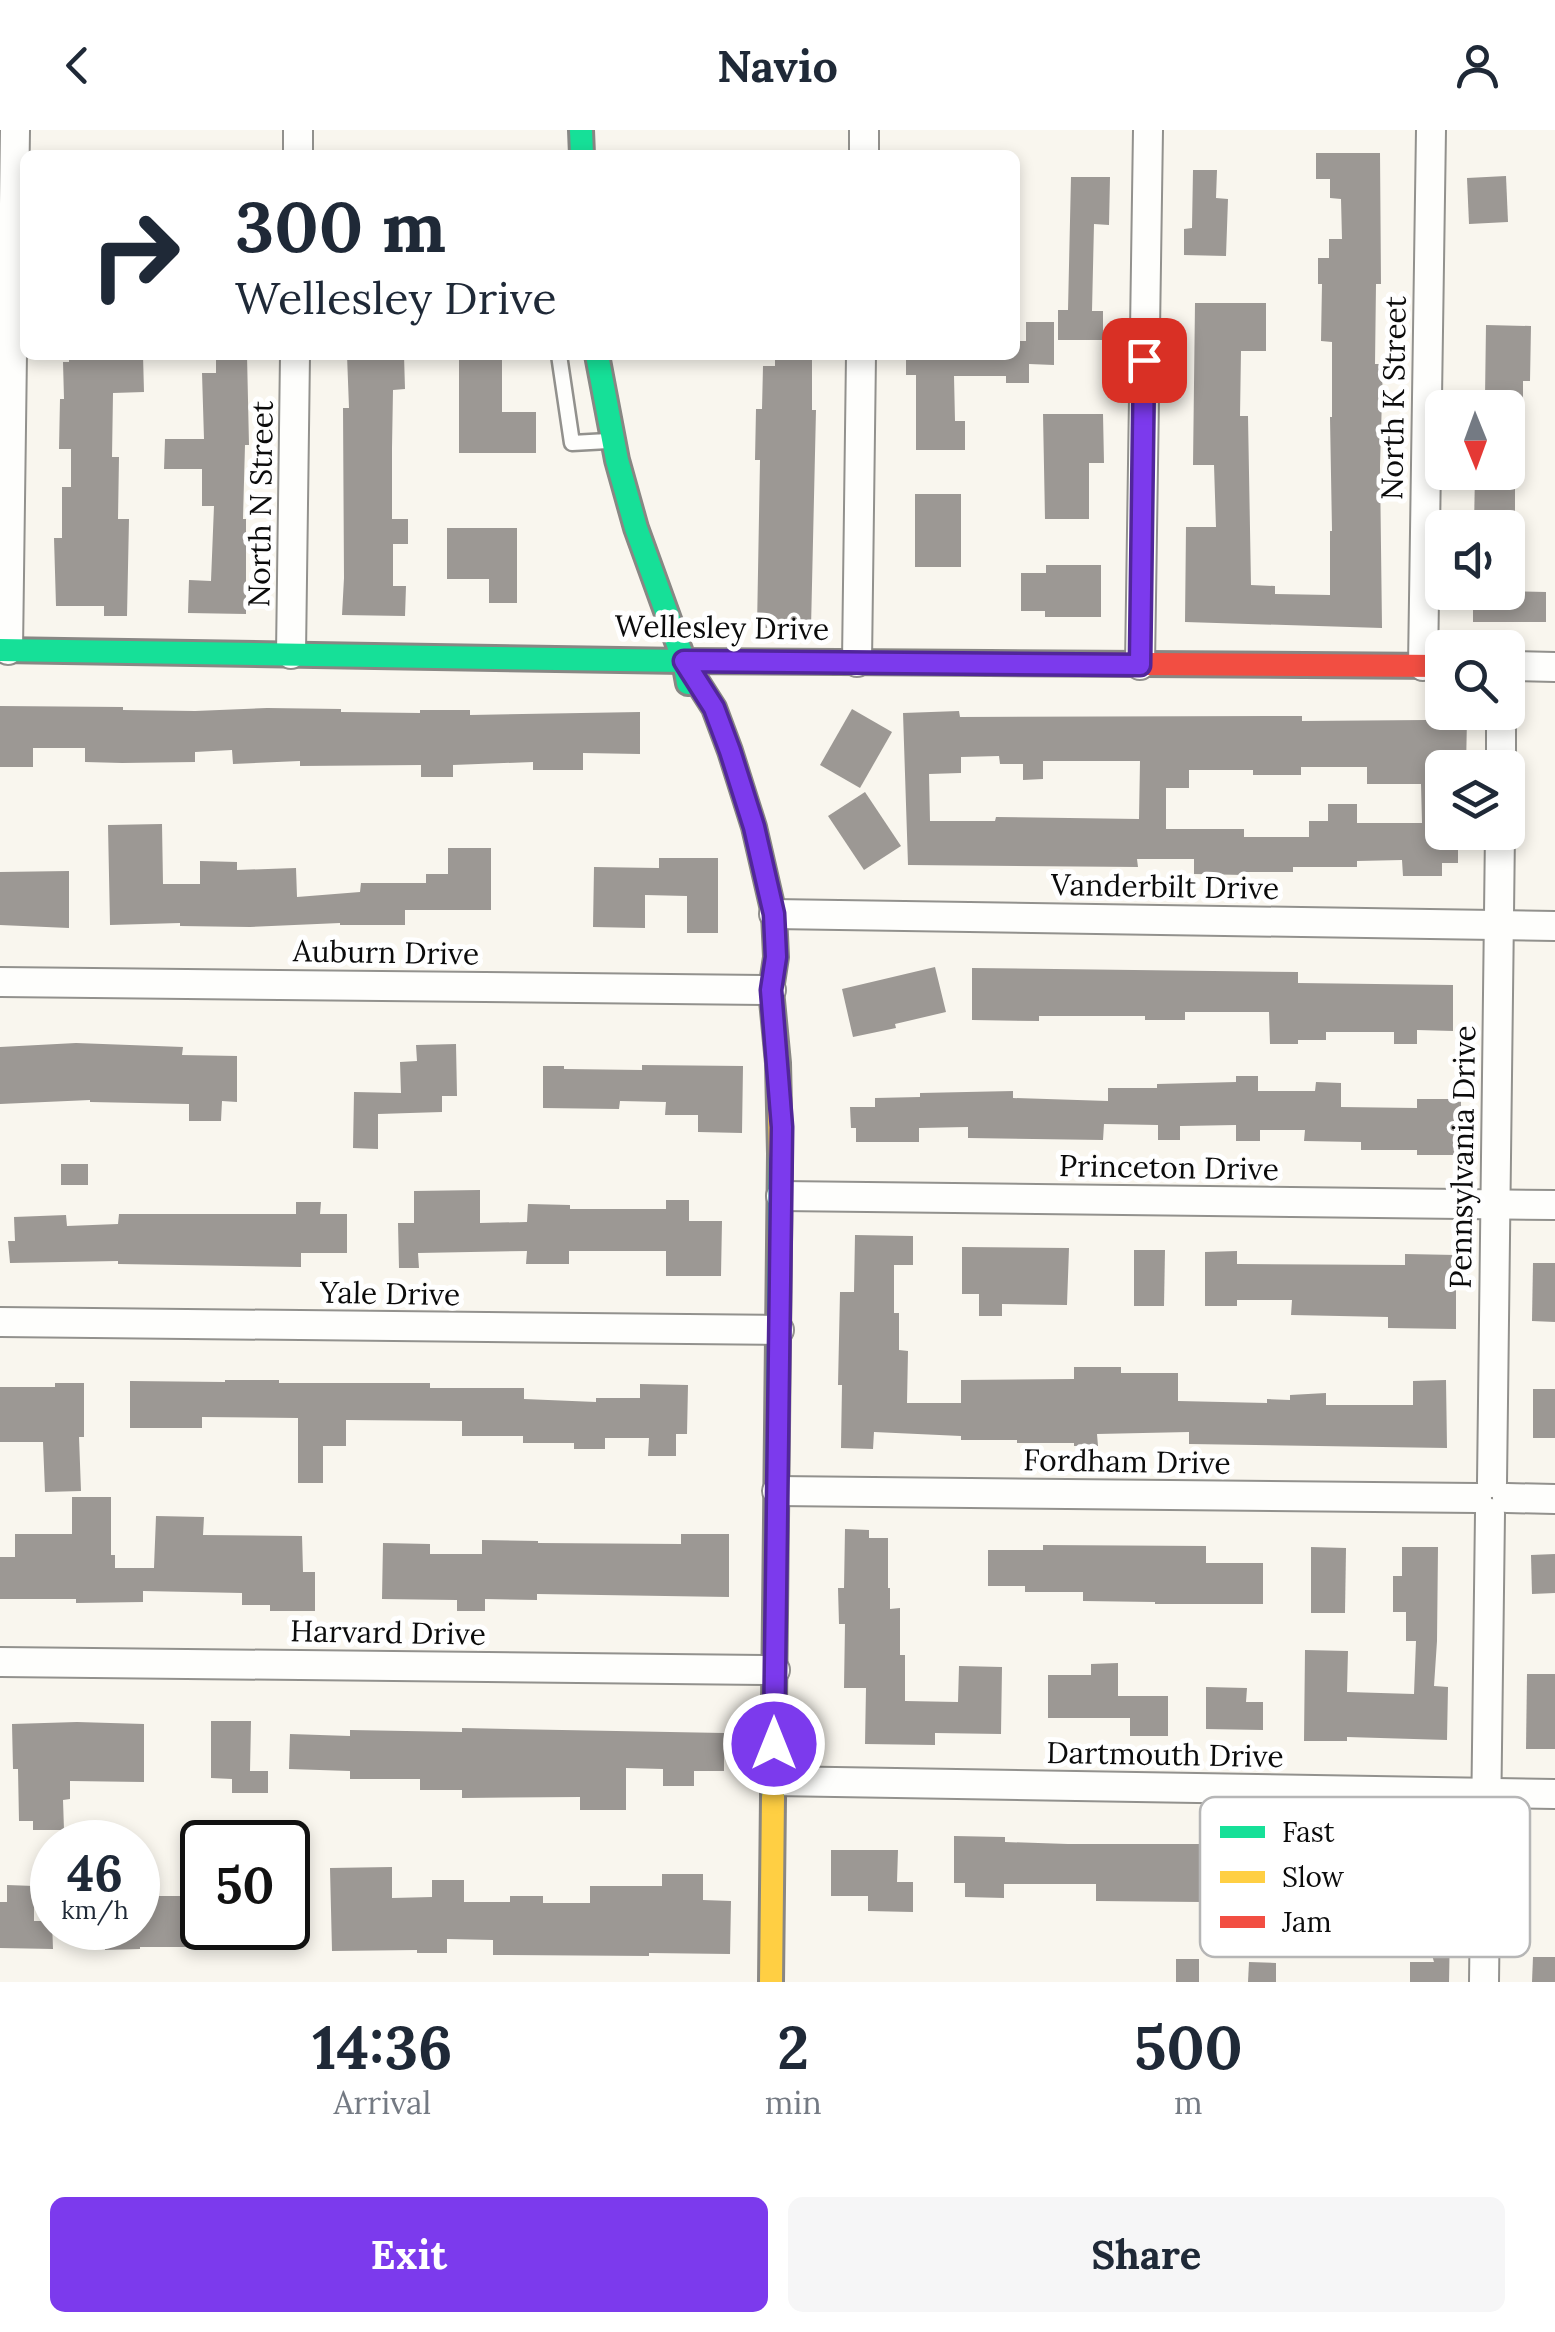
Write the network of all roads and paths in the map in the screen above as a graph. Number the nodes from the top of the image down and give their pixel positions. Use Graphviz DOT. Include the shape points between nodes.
graph roads {
  1 [pos="15,130"];
  2 [pos="1148,130"];
  3 [pos="1431,130"];
  4 [pos="295,360"];
  5 [pos="560,360"];
  6 [pos="598,360"];
  7 [pos="861,360"];
  8 [pos="613,440"];
  9 [pos="1433,630"];
  10 [pos="4,650"];
  11 [pos="291,654"];
  12 [pos="684,661"];
  13 [pos="857,662"];
  14 [pos="1140,665"];
  15 [pos="1425,666"];
  16 [pos="1525,666"];
  17 [pos="1555,667"];
  18 [pos="707,752"];
  19 [pos="1500,850"];
  20 [pos="774,914"];
  21 [pos="1498,925"];
  22 [pos="1555,926"];
  23 [pos="753,940"];
  24 [pos="0,982"];
  25 [pos="771,990"];
  26 [pos="782,1196"];
  27 [pos="1495,1204"];
  28 [pos="1555,1205"];
  29 [pos="0,1322"];
  30 [pos="779,1330"];
  31 [pos="778,1491"];
  32 [pos="1491,1498"];
  33 [pos="1555,1499"];
  34 [pos="0,1662"];
  35 [pos="775,1670"];
  36 [pos="774,1782"];
  37 [pos="1486,1793"];
  38 [pos="1555,1794"];
  39 [pos="1486,1797"];
  40 [pos="1484,1957"];
  41 [pos="771,1982"];
  42 [pos="1484,1982"];
  1 -- 10 [label="street"];
  2 -- 14 [label="street"];
  3 -- 9 [label="street, North K Street"];
  4 -- 11 [label="street, North N Street"];
  5 -- 8 [label="lane" via="572,443"];
  6 -- 8 [label="main road"];
  7 -- 13 [label="street"];
  8 -- 12 [label="main road" via="636,528"];
  10 -- 11 [label="main road, Wellesley Drive"];
  11 -- 12 [label="main road, Wellesley Drive"];
  12 -- 13 [label="main road, Wellesley Drive"];
  12 -- 18 [label="main road"];
  12 -- 20 [label="main road" via="714,708 730,751"];
  13 -- 14 [label="main road, Wellesley Drive"];
  14 -- 15 [label="main road, Wellesley Drive"];
  16 -- 17 [label="street"];
  19 -- 21 [label="street, Pennsylvania Drive"];
  20 -- 21 [label="street, Vanderbilt Drive"];
  20 -- 25 [label="main road"];
  21 -- 22 [label="street, Vanderbilt Drive"];
  21 -- 27 [label="street, Pennsylvania Drive"];
  23 -- 25 [label="main road"];
  24 -- 25 [label="street, Auburn Drive"];
  25 -- 26 [label="main road"];
  26 -- 27 [label="street, Princeton Drive"];
  26 -- 30 [label="main road"];
  27 -- 28 [label="street, Princeton Drive"];
  27 -- 32 [label="street, Pennsylvania Drive"];
  29 -- 30 [label="street, Yale Drive"];
  30 -- 31 [label="main road"];
  31 -- 32 [label="street, Fordham Drive"];
  31 -- 35 [label="main road"];
  32 -- 33 [label="street, Fordham Drive"];
  32 -- 37 [label="street, Pennsylvania Drive"];
  34 -- 35 [label="street, Harvard Drive"];
  35 -- 36 [label="main road"];
  36 -- 37 [label="street, Dartmouth Drive"];
  36 -- 41 [label="main road"];
  37 -- 38 [label="street, Dartmouth Drive"];
  37 -- 39 [label="street, Pennsylvania Drive"];
  40 -- 42 [label="street, Pennsylvania Drive"];
}
